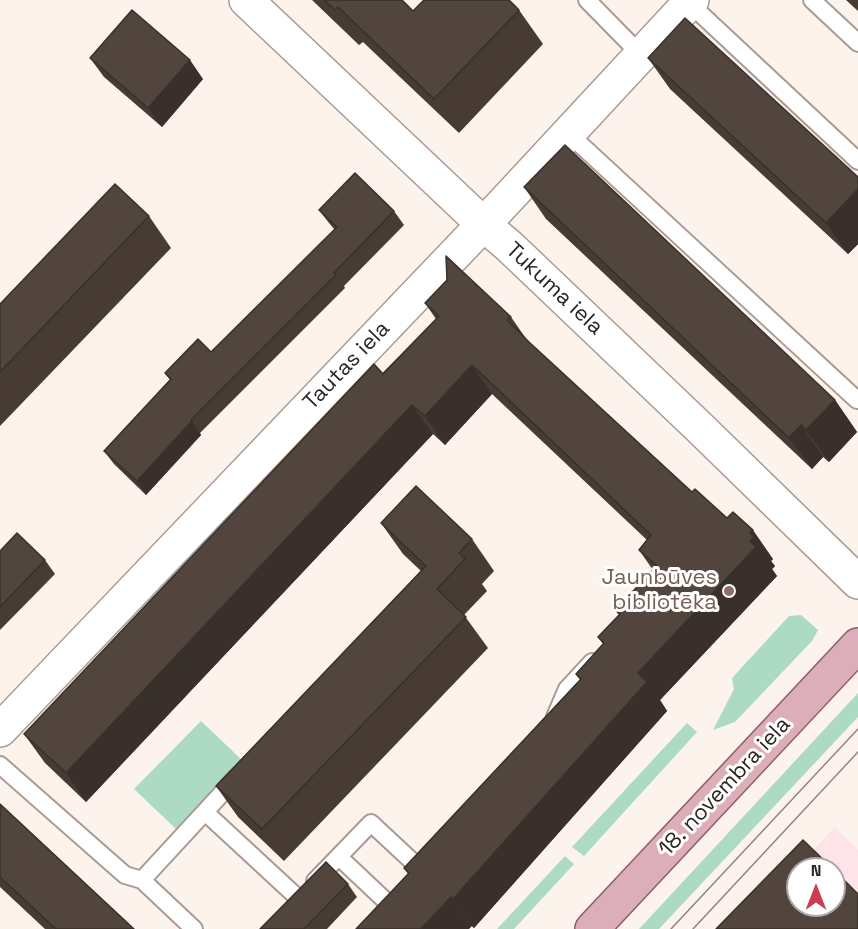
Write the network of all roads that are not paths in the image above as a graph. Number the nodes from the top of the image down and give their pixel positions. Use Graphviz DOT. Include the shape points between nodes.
graph roads {
  1 [pos="246,0"];
  2 [pos="587,0"];
  3 [pos="812,0"];
  4 [pos="691,2"];
  5 [pos="858,43"];
  6 [pos="641,55"];
  7 [pos="568,133"];
  8 [pos="858,161"];
  9 [pos="483,224"];
  10 [pos="858,399"];
  11 [pos="858,582"];
  12 [pos="858,645"];
  13 [pos="604,648"];
  14 [pos="0,730"];
  15 [pos="545,731"];
  16 [pos="0,765"];
  17 [pos="248,766"];
  18 [pos="205,812"];
  19 [pos="339,857"];
  20 [pos="142,880"];
  21 [pos="298,898"];
  22 [pos="391,906"];
  23 [pos="284,914"];
  24 [pos="376,921"];
  25 [pos="194,929"];
  26 [pos="592,929"];
  1 -- 9 [label="street, Tukuma iela"];
  2 -- 6 [label="lane"];
  3 -- 5 [label="lane"];
  4 -- 6 [label="street, Tautas iela"];
  4 -- 8 [label="lane"];
  6 -- 7 [label="street, Tautas iela"];
  7 -- 9 [label="street, Tautas iela"];
  7 -- 10 [label="lane"];
  9 -- 11 [label="street, Tukuma iela"];
  9 -- 14 [label="street, Tautas iela"];
  12 -- 26 [label="main road, 18. novembra iela"];
  13 -- 15 [label="lane" via="567,689 553,723"];
  16 -- 20 [label="lane" via="125,875"];
  17 -- 18 [label="lane"];
  18 -- 20 [label="lane"];
  18 -- 21 [label="lane"];
  19 -- 21 [label="lane"];
  19 -- 22 [label="lane"];
  19 -- 22 [label="lane" via="371,823 413,873"];
  20 -- 25 [label="lane"];
  21 -- 23 [label="lane"];
  22 -- 24 [label="lane"];
}
